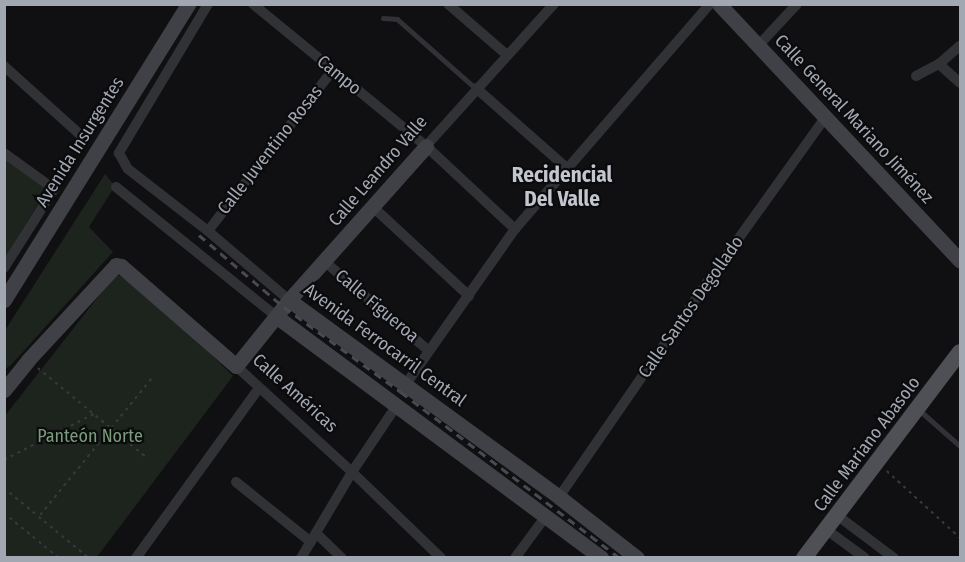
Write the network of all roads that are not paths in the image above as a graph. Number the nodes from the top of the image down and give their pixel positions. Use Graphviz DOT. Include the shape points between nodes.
graph roads {
  1 [pos="172,4"];
  2 [pos="188,4"];
  3 [pos="208,4"];
  4 [pos="253,4"];
  5 [pos="448,4"];
  6 [pos="554,4"];
  7 [pos="710,4"];
  8 [pos="719,4"];
  9 [pos="797,4"];
  10 [pos="383,18"];
  11 [pos="174,31"];
  12 [pos="758,46"];
  13 [pos="960,46"];
  14 [pos="507,55"];
  15 [pos="939,64"];
  16 [pos="4,66"];
  17 [pos="333,70"];
  18 [pos="916,76"];
  19 [pos="960,83"];
  20 [pos="476,88"];
  21 [pos="825,118"];
  22 [pos="85,139"];
  23 [pos="426,146"];
  24 [pos="4,153"];
  25 [pos="568,169"];
  26 [pos="116,187"];
  27 [pos="373,207"];
  28 [pos="515,229"];
  29 [pos="208,231"];
  30 [pos="324,261"];
  31 [pos="960,261"];
  32 [pos="4,268"];
  33 [pos="469,296"];
  34 [pos="4,300"];
  35 [pos="289,300"];
  36 [pos="277,317"];
  37 [pos="429,351"];
  38 [pos="960,352"];
  39 [pos="236,366"];
  40 [pos="10,379"];
  41 [pos="406,384"];
  42 [pos="259,388"];
  43 [pos="4,390"];
  44 [pos="397,405"];
  45 [pos="917,409"];
  46 [pos="960,446"];
  47 [pos="352,472"];
  48 [pos="237,482"];
  49 [pos="559,497"];
  50 [pos="546,516"];
  51 [pos="838,516"];
  52 [pos="827,530"];
  53 [pos="313,538"];
  54 [pos="136,558"];
  55 [pos="301,558"];
  56 [pos="342,558"];
  57 [pos="441,558"];
  58 [pos="516,558"];
  59 [pos="601,558"];
  60 [pos="637,558"];
  61 [pos="804,558"];
  62 [pos="865,558"];
  63 [pos="894,558"];
  1 -- 11 [label="main road"];
  2 -- 11 [label="main road, Avenida Insurgentes"];
  3 -- 29 [label="street, Avenida Ferrocarril Central" via="119,153 128,169"];
  4 -- 17 [label="street, Campo"];
  5 -- 14 [label="street"];
  6 -- 14 [label="street, Calle Leandro Valle"];
  7 -- 25 [label="street"];
  8 -- 12 [label="main road, Calle General Mariano Jiménez"];
  9 -- 12 [label="street"];
  10 -- 20 [label="lane" via="397,19"];
  11 -- 34 [label="main road, Avenida Insurgentes"];
  12 -- 21 [label="main road, Calle General Mariano Jiménez"];
  13 -- 15 [label="street"];
  14 -- 20 [label="street, Calle Leandro Valle"];
  15 -- 18 [label="street"];
  15 -- 19 [label="street"];
  16 -- 22 [label="street"];
  17 -- 23 [label="street, Campo"];
  17 -- 29 [label="street, Calle Juventino Rosas"];
  20 -- 23 [label="street, Calle Leandro Valle"];
  20 -- 25 [label="street"];
  21 -- 31 [label="main road, Calle General Mariano Jiménez"];
  21 -- 49 [label="street, Calle Santos Degollado"];
  23 -- 27 [label="main road, Calle Leandro Valle"];
  23 -- 28 [label="street, Campo"];
  24 -- 32 [label="street" via="54,189"];
  25 -- 28 [label="street"];
  26 -- 36 [label="street"];
  27 -- 30 [label="main road, Calle Leandro Valle"];
  27 -- 33 [label="street"];
  28 -- 33 [label="street"];
  29 -- 35 [label="street, Avenida Ferrocarril Central"];
  30 -- 35 [label="main road, Calle Leandro Valle"];
  30 -- 37 [label="street, Calle Figueroa"];
  33 -- 37 [label="street"];
  35 -- 36 [label="main road, Calle Leandro Valle"];
  35 -- 41 [label="main road, Avenida Ferrocarril Central"];
  36 -- 39 [label="main road, Calle Leandro Valle"];
  36 -- 44 [label="main road"];
  37 -- 41 [label="street"];
  38 -- 45 [label="main road, Calle Mariano Abasolo"];
  39 -- 40 [label="main road, Calle Américas" via="116,265"];
  39 -- 42 [label="street, Calle Américas"];
  40 -- 43 [label="main road"];
  41 -- 49 [label="main road, Avenida Ferrocarril Central"];
  42 -- 47 [label="street, Calle Américas"];
  42 -- 54 [label="street"];
  44 -- 47 [label="street"];
  44 -- 50 [label="main road"];
  45 -- 46 [label="lane"];
  45 -- 51 [label="main road, Calle Mariano Abasolo"];
  47 -- 53 [label="street"];
  47 -- 57 [label="street, Calle Américas"];
  48 -- 53 [label="street"];
  49 -- 60 [label="main road, Avenida Ferrocarril Central"];
  50 -- 58 [label="street"];
  50 -- 59 [label="main road"];
  51 -- 52 [label="main road, Calle Mariano Abasolo"];
  51 -- 63 [label="street"];
  52 -- 61 [label="main road, Calle Mariano Abasolo"];
  52 -- 62 [label="street"];
  53 -- 55 [label="street"];
  53 -- 56 [label="street"];
}
